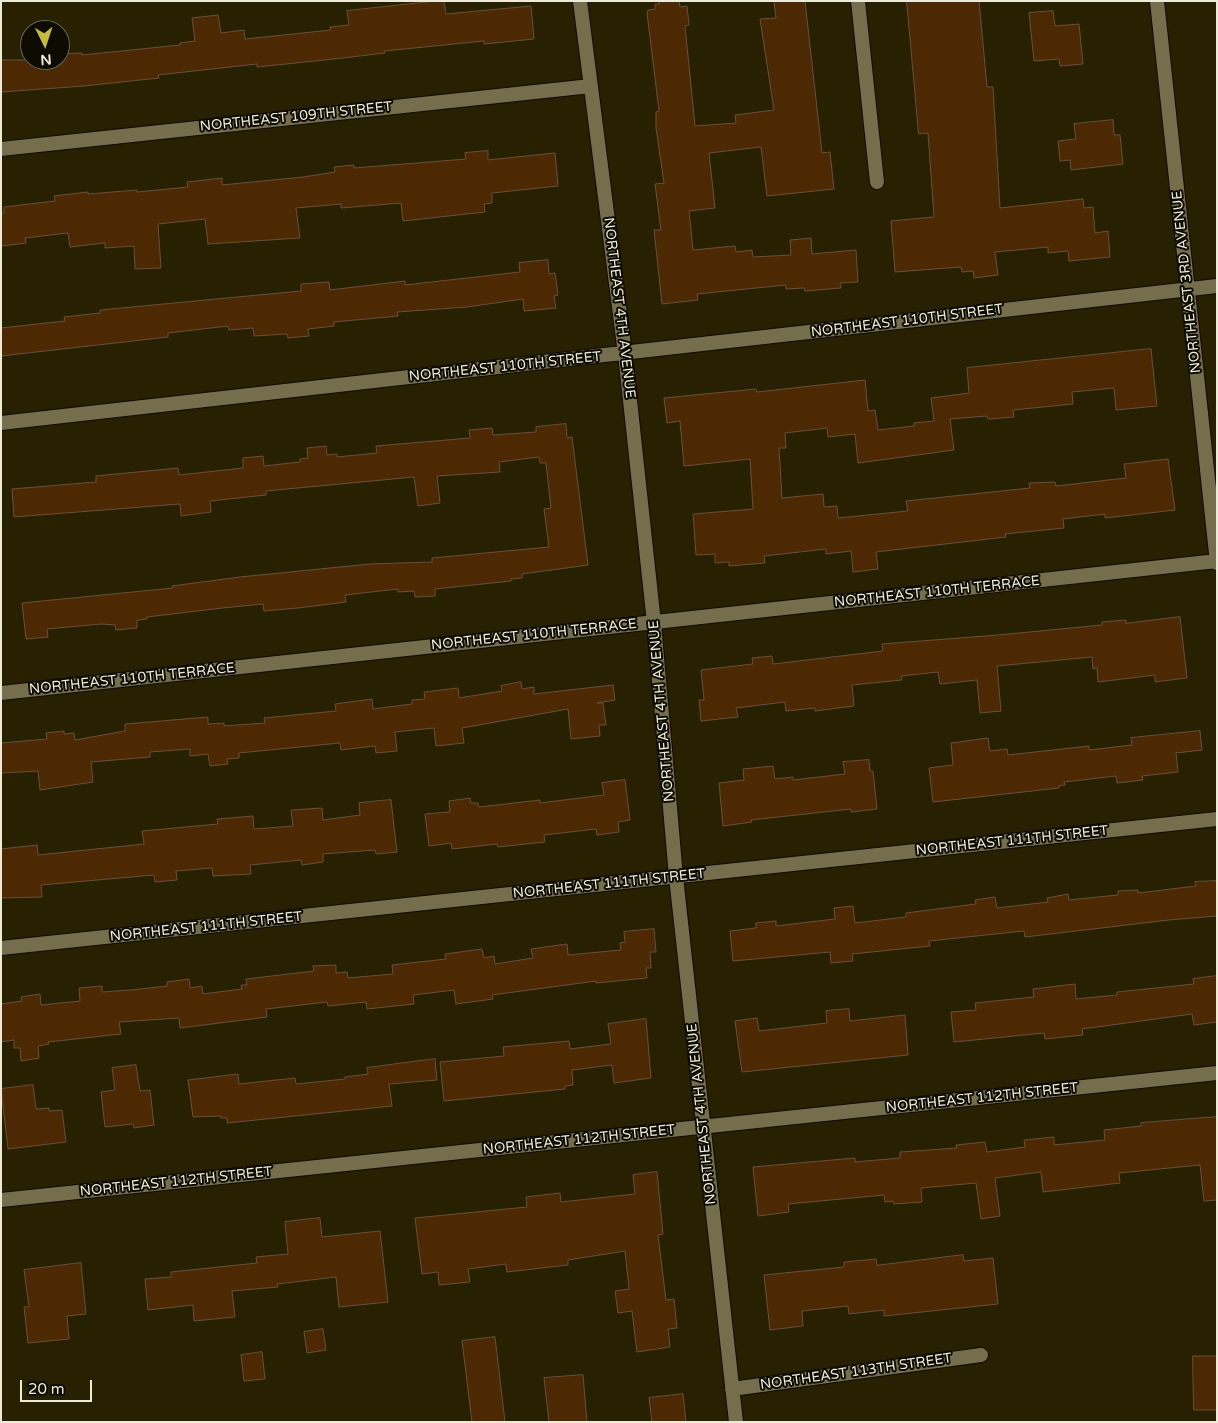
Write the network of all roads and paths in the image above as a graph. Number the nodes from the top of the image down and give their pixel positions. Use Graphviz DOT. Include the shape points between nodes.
graph roads {
  1 [pos="580,1"];
  2 [pos="858,1"];
  3 [pos="1157,1"];
  4 [pos="591,86"];
  5 [pos="1,149"];
  6 [pos="877,182"];
  7 [pos="1217,286"];
  8 [pos="1188,289"];
  9 [pos="625,354"];
  10 [pos="1,423"];
  11 [pos="1217,562"];
  12 [pos="654,623"];
  13 [pos="1,692"];
  14 [pos="1217,819"];
  15 [pos="676,877"];
  16 [pos="1,948"];
  17 [pos="1217,1073"];
  18 [pos="703,1127"];
  19 [pos="1,1200"];
  20 [pos="981,1355"];
  21 [pos="732,1389"];
  22 [pos="736,1422"];
  1 -- 4 [label="street, NORTHEAST 4TH AVENUE"];
  2 -- 6 [label="street"];
  3 -- 8 [label="street, NORTHEAST 3RD AVENUE"];
  4 -- 5 [label="street, NORTHEAST 109TH STREET"];
  4 -- 9 [label="street, NORTHEAST 4TH AVENUE"];
  7 -- 8 [label="street, NORTHEAST 110TH STREET"];
  8 -- 9 [label="street, NORTHEAST 110TH STREET"];
  8 -- 11 [label="street, NORTHEAST 3RD AVENUE"];
  9 -- 10 [label="street, NORTHEAST 110TH STREET"];
  9 -- 12 [label="street, NORTHEAST 4TH AVENUE"];
  11 -- 12 [label="street, NORTHEAST 110TH TERRACE"];
  12 -- 13 [label="street, NORTHEAST 110TH TERRACE"];
  12 -- 15 [label="street, NORTHEAST 4TH AVENUE"];
  14 -- 15 [label="street, NORTHEAST 111TH STREET"];
  15 -- 16 [label="street, NORTHEAST 111TH STREET"];
  15 -- 18 [label="street, NORTHEAST 4TH AVENUE"];
  17 -- 18 [label="street, NORTHEAST 112TH STREET"];
  18 -- 19 [label="street, NORTHEAST 112TH STREET"];
  18 -- 21 [label="street, NORTHEAST 4TH AVENUE"];
  20 -- 21 [label="street, NORTHEAST 113TH STREET"];
  21 -- 22 [label="street, NORTHEAST 4TH AVENUE"];
}
